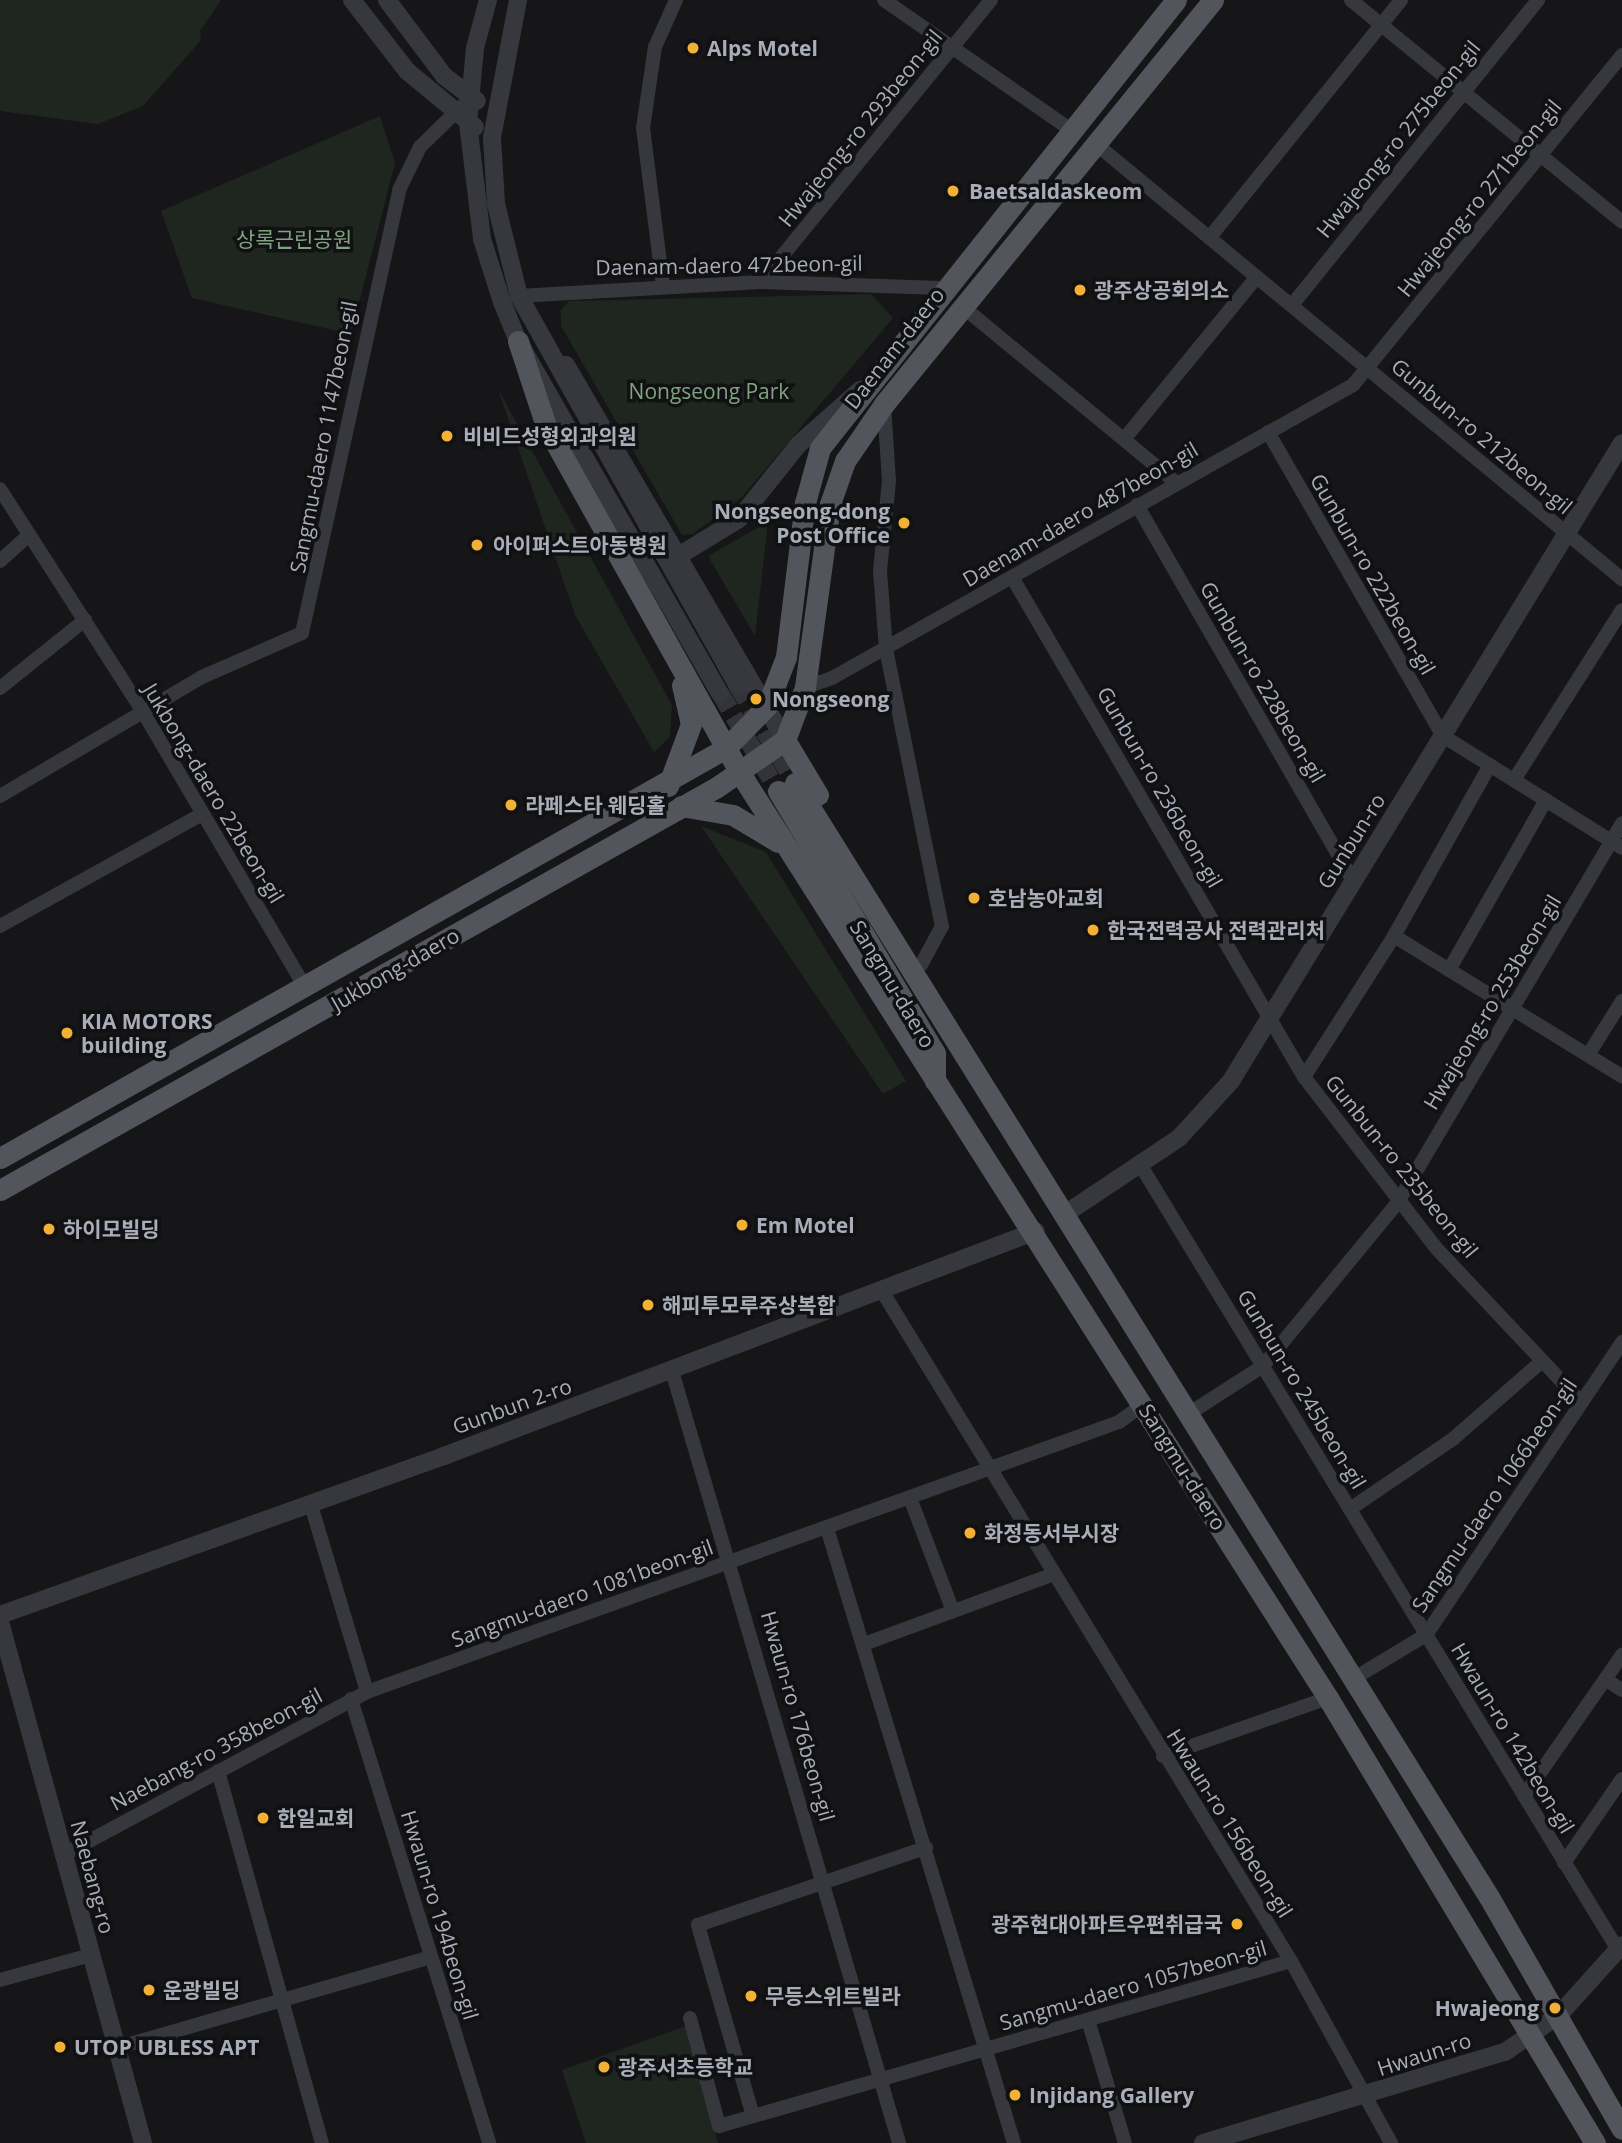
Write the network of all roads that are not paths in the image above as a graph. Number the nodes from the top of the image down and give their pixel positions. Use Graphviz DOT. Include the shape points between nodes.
graph roads {
  1 [pos="352,0"];
  2 [pos="387,0"];
  3 [pos="488,0"];
  4 [pos="518,0"];
  5 [pos="676,0"];
  6 [pos="884,0"];
  7 [pos="991,0"];
  8 [pos="1176,0"];
  9 [pos="1213,0"];
  10 [pos="1351,0"];
  11 [pos="1401,0"];
  12 [pos="1538,0"];
  13 [pos="1381,25"];
  14 [pos="952,48"];
  15 [pos="1622,55"];
  16 [pos="1463,91"];
  17 [pos="470,98"];
  18 [pos="493,108"];
  19 [pos="461,119"];
  20 [pos="1071,130"];
  21 [pos="492,138"];
  22 [pos="1096,144"];
  23 [pos="1540,153"];
  24 [pos="1622,222"];
  25 [pos="1210,237"];
  26 [pos="1257,278"];
  27 [pos="761,282"];
  28 [pos="663,286"];
  29 [pos="941,288"];
  30 [pos="519,296"];
  31 [pos="1292,305"];
  32 [pos="962,307"];
  33 [pos="518,341"];
  34 [pos="1369,369"];
  35 [pos="863,388"];
  36 [pos="884,404"];
  37 [pos="1268,432"];
  38 [pos="1125,438"];
  39 [pos="1622,443"];
  40 [pos="1175,482"];
  41 [pos="0,489"];
  42 [pos="1137,505"];
  43 [pos="29,535"];
  44 [pos="1567,535"];
  45 [pos="680,555"];
  46 [pos="0,561"];
  47 [pos="1012,577"];
  48 [pos="1622,579"];
  49 [pos="1622,610"];
  50 [pos="85,620"];
  51 [pos="886,649"];
  52 [pos="675,660"];
  53 [pos="806,687"];
  54 [pos="0,688"];
  55 [pos="767,706"];
  56 [pos="143,712"];
  57 [pos="1443,736"];
  58 [pos="785,740"];
  59 [pos="726,748"];
  60 [pos="1490,765"];
  61 [pos="740,773"];
  62 [pos="1514,780"];
  63 [pos="668,786"];
  64 [pos="0,796"];
  65 [pos="1546,800"];
  66 [pos="681,806"];
  67 [pos="202,814"];
  68 [pos="1622,823"];
  69 [pos="1617,844"];
  70 [pos="786,848"];
  71 [pos="1353,881"];
  72 [pos="0,926"];
  73 [pos="1394,936"];
  74 [pos="921,965"];
  75 [pos="1449,970"];
  76 [pos="306,989"];
  77 [pos="1622,1001"];
  78 [pos="1512,1008"];
  79 [pos="1270,1020"];
  80 [pos="955,1045"];
  81 [pos="1588,1055"];
  82 [pos="1622,1076"];
  83 [pos="1304,1077"];
  84 [pos="936,1081"];
  85 [pos="46,1133"];
  86 [pos="0,1158"];
  87 [pos="1141,1166"];
  88 [pos="30,1172"];
  89 [pos="0,1190"];
  90 [pos="1398,1202"];
  91 [pos="1065,1214"];
  92 [pos="1036,1231"];
  93 [pos="882,1291"];
  94 [pos="1622,1342"];
  95 [pos="1541,1362"];
  96 [pos="1263,1366"];
  97 [pos="672,1371"];
  98 [pos="1581,1402"];
  99 [pos="1143,1404"];
  100 [pos="1190,1413"];
  101 [pos="989,1469"];
  102 [pos="910,1498"];
  103 [pos="311,1505"];
  104 [pos="1350,1509"];
  105 [pos="827,1528"];
  106 [pos="731,1562"];
  107 [pos="1052,1575"];
  108 [pos="953,1611"];
  109 [pos="0,1615"];
  110 [pos="0,1622"];
  111 [pos="1426,1635"];
  112 [pos="864,1644"];
  113 [pos="1622,1655"];
  114 [pos="1353,1679"];
  115 [pos="1605,1679"];
  116 [pos="1622,1690"];
  117 [pos="367,1692"];
  118 [pos="1328,1698"];
  119 [pos="351,1699"];
  120 [pos="1163,1756"];
  121 [pos="218,1771"];
  122 [pos="1622,1779"];
  123 [pos="1524,1796"];
  124 [pos="926,1848"];
  125 [pos="63,1855"];
  126 [pos="1564,1863"];
  127 [pos="824,1882"];
  128 [pos="1620,1947"];
  129 [pos="90,1955"];
  130 [pos="431,1957"];
  131 [pos="1291,1961"];
  132 [pos="0,1980"];
  133 [pos="282,2000"];
  134 [pos="1559,2015"];
  135 [pos="690,2018"];
  136 [pos="1088,2020"];
  137 [pos="1533,2036"];
  138 [pos="116,2048"];
  139 [pos="987,2049"];
  140 [pos="881,2080"];
  141 [pos="1370,2095"];
  142 [pos="748,2117"];
  143 [pos="1622,2129"];
  144 [pos="143,2143"];
  145 [pos="322,2143"];
  146 [pos="489,2143"];
  147 [pos="899,2143"];
  148 [pos="1014,2143"];
  149 [pos="1125,2143"];
  150 [pos="1203,2143"];
  151 [pos="1391,2143"];
  152 [pos="1595,2143"];
  1 -- 19 [label="street" via="407,71"];
  2 -- 17 [label="street" via="444,76"];
  3 -- 17 [label="street"];
  4 -- 18 [label="street"];
  5 -- 28 [label="street" via="655,47 643,128"];
  6 -- 14 [label="street"];
  7 -- 14 [label="street, Hwajeong-ro 293beon-gil"];
  8 -- 20 [label="main road, Daenam-daero"];
  9 -- 22 [label="main road, Daenam-daero"];
  10 -- 13 [label="street"];
  11 -- 13 [label="street"];
  12 -- 16 [label="street, Hwajeong-ro 275beon-gil"];
  13 -- 16 [label="street"];
  13 -- 25 [label="street"];
  14 -- 20 [label="street"];
  14 -- 27 [label="street, Hwajeong-ro 293beon-gil"];
  15 -- 23 [label="street, Hwajeong-ro 271beon-gil"];
  16 -- 23 [label="street"];
  16 -- 31 [label="street, Hwajeong-ro 275beon-gil"];
  17 -- 18 [label="street"];
  17 -- 19 [label="street"];
  18 -- 21 [label="street"];
  19 -- 21 [label="street"];
  19 -- 33 [label="street" via="482,239"];
  19 -- 56 [label="street, Sangmu-daero 1147beon-gil" via="411,158 399,190 302,633 229,663"];
  20 -- 29 [label="main road, Daenam-daero"];
  21 -- 30 [label="street" via="496,204"];
  22 -- 25 [label="street, Gunbun-ro 212beon-gil"];
  22 -- 32 [label="main road, Daenam-daero"];
  23 -- 24 [label="street"];
  23 -- 34 [label="street, Hwajeong-ro 271beon-gil"];
  25 -- 26 [label="street, Gunbun-ro 212beon-gil"];
  26 -- 31 [label="street, Gunbun-ro 212beon-gil"];
  26 -- 38 [label="street"];
  27 -- 28 [label="street, Daenam-daero 472beon-gil"];
  27 -- 29 [label="street, Daenam-daero 472beon-gil"];
  28 -- 30 [label="street, Daenam-daero 472beon-gil"];
  29 -- 35 [label="main road, Daenam-daero"];
  30 -- 33 [label="street" via="728,689"];
  30 -- 45 [label="street" via="586,393"];
  31 -- 34 [label="street, Gunbun-ro 212beon-gil"];
  32 -- 36 [label="main road, Daenam-daero"];
  32 -- 38 [label="street"];
  33 -- 52 [label="main road" via="546,426"];
  34 -- 37 [label="street, Daenam-daero 487beon-gil" via="1353,385"];
  34 -- 44 [label="street, Gunbun-ro 212beon-gil"];
  35 -- 45 [label="street" via="798,445 738,519"];
  35 -- 55 [label="main road, Daenam-daero" via="820,448 805,503 786,657"];
  36 -- 51 [label="street, Sangmu-daero" via="889,481 880,571"];
  36 -- 53 [label="main road, Daenam-daero" via="845,461 830,504"];
  37 -- 40 [label="street, Daenam-daero 487beon-gil"];
  37 -- 57 [label="street, Gunbun-ro 222beon-gil"];
  38 -- 40 [label="street"];
  39 -- 44 [label="street, Gunbun-ro"];
  40 -- 42 [label="street, Daenam-daero 487beon-gil"];
  41 -- 43 [label="street, Jukbong-daero 22beon-gil"];
  42 -- 47 [label="street, Daenam-daero 487beon-gil"];
  42 -- 71 [label="street, Gunbun-ro 228beon-gil"];
  43 -- 46 [label="street"];
  43 -- 50 [label="street, Jukbong-daero 22beon-gil"];
  44 -- 48 [label="street, Gunbun-ro 212beon-gil"];
  44 -- 57 [label="street, Gunbun-ro"];
  45 -- 55 [label="street"];
  47 -- 51 [label="street, Daenam-daero 487beon-gil"];
  47 -- 79 [label="street, Gunbun-ro 236beon-gil"];
  49 -- 62 [label="street"];
  50 -- 54 [label="street"];
  50 -- 56 [label="street, Jukbong-daero 22beon-gil"];
  51 -- 53 [label="street, Daenam-daero 487beon-gil"];
  51 -- 74 [label="street, Sangmu-daero" via="942,926"];
  52 -- 59 [label="main road"];
  52 -- 63 [label="main road" via="691,724"];
  53 -- 58 [label="main road, Daenam-daero"];
  55 -- 58 [label="street"];
  55 -- 59 [label="main road, Daenam-daero"];
  56 -- 64 [label="street"];
  56 -- 67 [label="street, Jukbong-daero 22beon-gil"];
  57 -- 60 [label="street"];
  57 -- 71 [label="street, Gunbun-ro"];
  58 -- 61 [label="main road, Jukbong-daero"];
  58 -- 74 [label="main road"];
  59 -- 61 [label="main road"];
  59 -- 63 [label="main road, Jukbong-daero"];
  60 -- 62 [label="street"];
  60 -- 73 [label="street"];
  61 -- 66 [label="main road, Jukbong-daero"];
  61 -- 70 [label="main road"];
  62 -- 65 [label="street"];
  63 -- 76 [label="main road, Jukbong-daero"];
  65 -- 69 [label="street"];
  65 -- 75 [label="street"];
  66 -- 70 [label="main road" via="733,815"];
  66 -- 88 [label="main road, Jukbong-daero"];
  67 -- 72 [label="street"];
  67 -- 76 [label="street, Jukbong-daero 22beon-gil"];
  68 -- 69 [label="street, Hwajeong-ro 253beon-gil"];
  69 -- 78 [label="street, Hwajeong-ro 253beon-gil"];
  70 -- 84 [label="main road"];
  71 -- 79 [label="street, Gunbun-ro"];
  73 -- 75 [label="street"];
  73 -- 83 [label="street"];
  74 -- 80 [label="main road" via="954,1023"];
  75 -- 78 [label="street"];
  76 -- 85 [label="main road, Jukbong-daero"];
  77 -- 81 [label="street"];
  78 -- 81 [label="street"];
  78 -- 90 [label="street, Hwajeong-ro 253beon-gil"];
  79 -- 83 [label="street, Gunbun-ro 235beon-gil"];
  79 -- 87 [label="street, Gunbun-ro" via="1200,1118"];
  80 -- 84 [label="main road, Sangmu-daero" via="786,787 935,1053"];
  80 -- 91 [label="main road, Sangmu-daero"];
  81 -- 82 [label="street"];
  83 -- 90 [label="street, Gunbun-ro 235beon-gil"];
  84 -- 92 [label="main road, Sangmu-daero"];
  85 -- 86 [label="main road, Jukbong-daero"];
  85 -- 88 [label="main road" via="16,1163 18,1171"];
  87 -- 91 [label="street, Gunbun-ro"];
  87 -- 96 [label="street, Gunbun-ro 245beon-gil"];
  88 -- 89 [label="main road, Jukbong-daero"];
  90 -- 95 [label="street, Gunbun-ro 235beon-gil"];
  90 -- 96 [label="street, Hwajeong-ro 253beon-gil"];
  91 -- 100 [label="main road, Sangmu-daero"];
  92 -- 93 [label="street, Gunbun 2-ro"];
  92 -- 99 [label="main road, Sangmu-daero"];
  93 -- 97 [label="street, Gunbun 2-ro"];
  93 -- 101 [label="street, Hwaun-ro 156beon-gil"];
  94 -- 98 [label="street, Sangmu-daero 1066beon-gil"];
  95 -- 98 [label="street, Gunbun-ro 235beon-gil"];
  95 -- 104 [label="street" via="1409,1470"];
  96 -- 100 [label="street, Hwajeong-ro 253beon-gil"];
  96 -- 104 [label="street, Gunbun-ro 245beon-gil"];
  97 -- 103 [label="street, Gunbun 2-ro"];
  97 -- 106 [label="street, Hwaun-ro 176beon-gil"];
  98 -- 111 [label="street, Sangmu-daero 1066beon-gil"];
  99 -- 101 [label="street, Sangmu-daero 1081beon-gil" via="1119,1422"];
  99 -- 118 [label="main road, Sangmu-daero"];
  100 -- 114 [label="main road, Sangmu-daero"];
  101 -- 102 [label="street, Sangmu-daero 1081beon-gil"];
  101 -- 107 [label="street, Hwaun-ro 156beon-gil"];
  102 -- 105 [label="street, Sangmu-daero 1081beon-gil"];
  102 -- 108 [label="street"];
  103 -- 109 [label="street, Gunbun 2-ro"];
  103 -- 117 [label="street"];
  104 -- 111 [label="street, Gunbun-ro 245beon-gil"];
  105 -- 106 [label="street, Sangmu-daero 1081beon-gil"];
  105 -- 112 [label="street"];
  106 -- 117 [label="street, Sangmu-daero 1081beon-gil"];
  106 -- 127 [label="street, Hwaun-ro 176beon-gil"];
  107 -- 108 [label="street"];
  107 -- 120 [label="street, Hwaun-ro 156beon-gil"];
  108 -- 112 [label="street"];
  110 -- 125 [label="street, Naebang-ro"];
  111 -- 114 [label="street, Sangmu-daero 1066beon-gil"];
  111 -- 123 [label="street, Hwaun-ro 142beon-gil"];
  112 -- 124 [label="street"];
  113 -- 115 [label="street"];
  114 -- 134 [label="main road, Sangmu-daero"];
  115 -- 116 [label="street"];
  115 -- 123 [label="street"];
  117 -- 119 [label="street, Sangmu-daero 1081beon-gil"];
  118 -- 120 [label="street"];
  118 -- 137 [label="main road, Sangmu-daero"];
  119 -- 121 [label="street, Naebang-ro 358beon-gil"];
  119 -- 130 [label="street, Hwaun-ro 194beon-gil"];
  120 -- 131 [label="street, Hwaun-ro 156beon-gil"];
  121 -- 125 [label="street, Naebang-ro 358beon-gil"];
  121 -- 133 [label="street"];
  122 -- 126 [label="street, Hwaun-ro 142beon-gil"];
  123 -- 126 [label="street, Hwaun-ro 142beon-gil"];
  124 -- 127 [label="street"];
  124 -- 139 [label="street, Sangmu-daero 1057beon-gil"];
  125 -- 129 [label="street, Naebang-ro"];
  126 -- 128 [label="street, Hwaun-ro 142beon-gil"];
  127 -- 140 [label="street, Hwaun-ro 176beon-gil"];
  127 -- 142 [label="street" via="698,1925"];
  128 -- 134 [label="street, Hwaun-ro"];
  129 -- 132 [label="street"];
  129 -- 138 [label="street, Naebang-ro"];
  130 -- 133 [label="street"];
  130 -- 146 [label="street, Hwaun-ro 194beon-gil"];
  131 -- 136 [label="street, Sangmu-daero 1057beon-gil"];
  131 -- 141 [label="street, Hwaun-ro 156beon-gil"];
  133 -- 138 [label="street"];
  133 -- 145 [label="street"];
  134 -- 137 [label="street, Hwaun-ro"];
  134 -- 143 [label="main road, Sangmu-daero"];
  135 -- 142 [label="street" via="719,2126"];
  136 -- 139 [label="street, Sangmu-daero 1057beon-gil"];
  136 -- 149 [label="street"];
  137 -- 141 [label="street, Hwaun-ro" via="1505,2052"];
  137 -- 152 [label="main road, Sangmu-daero"];
  138 -- 144 [label="street, Naebang-ro"];
  139 -- 140 [label="street, Sangmu-daero 1057beon-gil"];
  139 -- 148 [label="street"];
  140 -- 142 [label="street, Sangmu-daero 1057beon-gil"];
  140 -- 147 [label="street, Hwaun-ro 176beon-gil"];
  141 -- 150 [label="street, Hwaun-ro"];
  141 -- 151 [label="street, Hwaun-ro 156beon-gil"];
}
